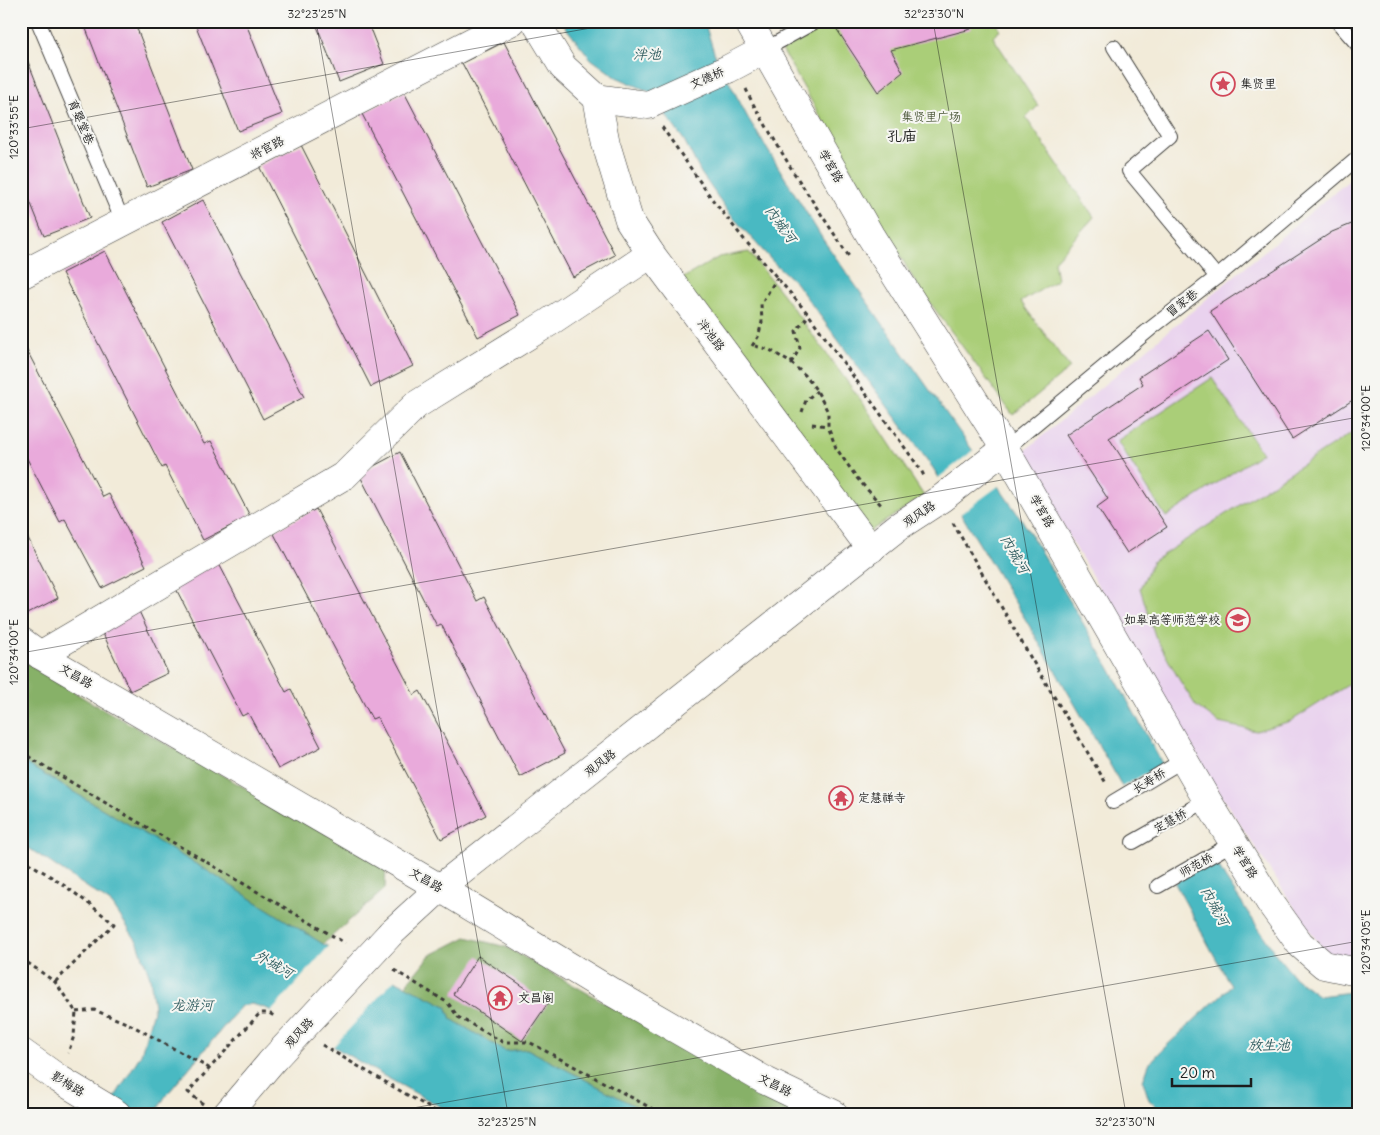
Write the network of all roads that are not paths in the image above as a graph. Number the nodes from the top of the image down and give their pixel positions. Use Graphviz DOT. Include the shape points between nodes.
graph roads {
  1 [pos="38,21"];
  2 [pos="512,21"];
  3 [pos="535,21"];
  4 [pos="748,21"];
  5 [pos="816,21"];
  6 [pos="1337,21"];
  7 [pos="1359,46"];
  8 [pos="1114,47"];
  9 [pos="764,50"];
  10 [pos="597,98"];
  11 [pos="1359,157"];
  12 [pos="124,222"];
  13 [pos="651,254"];
  14 [pos="21,275"];
  15 [pos="1216,277"];
  16 [pos="998,455"];
  17 [pos="871,549"];
  18 [pos="30,648"];
  19 [pos="1178,764"];
  20 [pos="1116,800"];
  21 [pos="1200,804"];
  22 [pos="1138,840"];
  23 [pos="1226,847"];
  24 [pos="1162,883"];
  25 [pos="440,888"];
  26 [pos="1359,970"];
  27 [pos="21,1052"];
  28 [pos="117,1114"];
  29 [pos="226,1114"];
  30 [pos="834,1114"];
  1 -- 12 [label="lane, 育婴堂巷"];
  2 -- 12 [label="street, 将官路"];
  3 -- 10 [label="street" via="564,67"];
  4 -- 9 [label="street, 学宫路"];
  5 -- 9 [label="lane"];
  6 -- 7 [label="lane"];
  8 -- 15 [label="lane" via="1170,136 1129,171"];
  9 -- 10 [label="street, 文德桥" via="728,69 640,104"];
  9 -- 16 [label="street, 学宫路"];
  10 -- 13 [label="street, 泮池路" via="606,144 629,220"];
  11 -- 15 [label="lane, 冒家巷"];
  12 -- 14 [label="street, 将官路"];
  13 -- 17 [label="street, 泮池路" via="741,353"];
  13 -- 18 [label="street" via="416,405 344,475"];
  15 -- 16 [label="lane, 冒家巷"];
  16 -- 17 [label="street, 观风路"];
  16 -- 19 [label="street, 学宫路"];
  17 -- 25 [label="street, 观风路"];
  18 -- 25 [label="street, 文昌路"];
  19 -- 20 [label="lane, 长寿桥"];
  19 -- 21 [label="street, 学宫路"];
  21 -- 22 [label="lane, 定慧桥"];
  21 -- 23 [label="street, 学宫路"];
  23 -- 24 [label="lane, 师范桥"];
  23 -- 26 [label="street, 学宫路" via="1300,944 1324,965"];
  25 -- 29 [label="street, 观风路, bridge" via="391,933"];
  25 -- 30 [label="street, 文昌路" via="766,1081"];
  27 -- 28 [label="street, 影梅路"];
}
